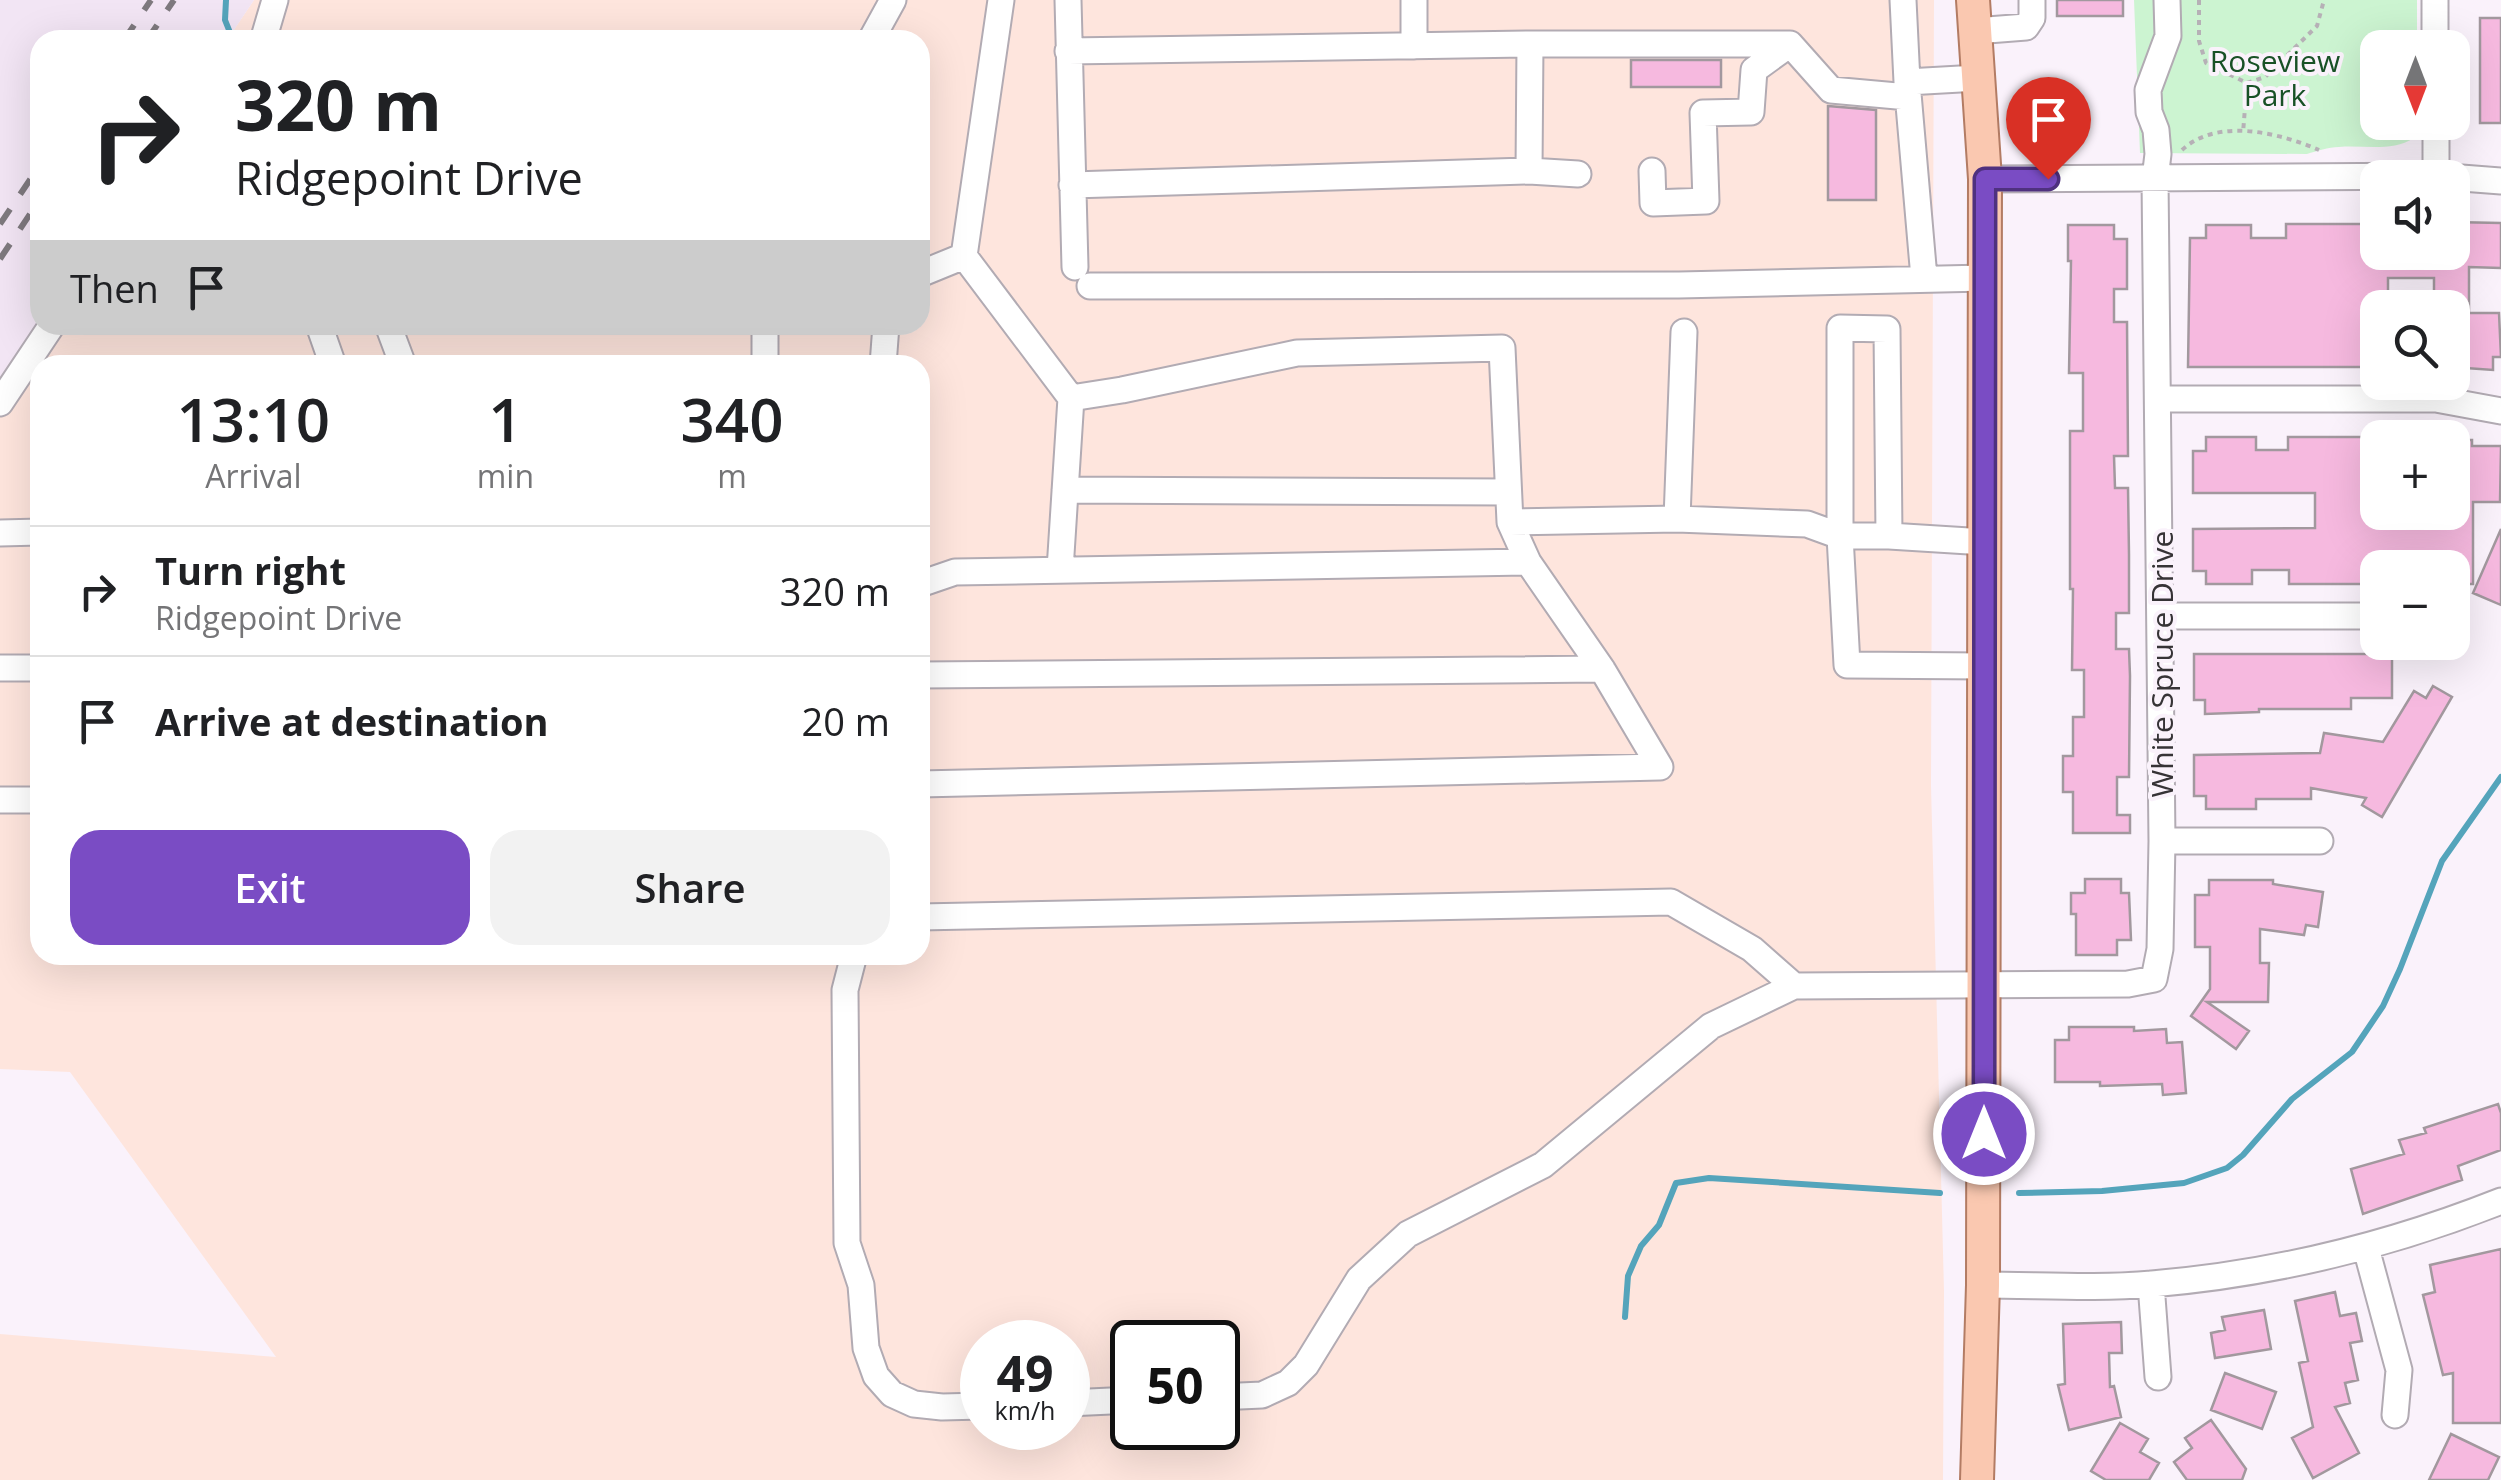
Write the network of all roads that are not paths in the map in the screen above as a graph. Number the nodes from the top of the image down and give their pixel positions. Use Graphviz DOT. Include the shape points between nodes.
graph roads {
  1 [pos="275,0"];
  2 [pos="892,0"];
  3 [pos="1001,0"];
  4 [pos="1068,0"];
  5 [pos="1414,0"];
  6 [pos="1903,0"];
  7 [pos="2032,0"];
  8 [pos="2168,0"];
  9 [pos="2435,0"];
  10 [pos="1974,15"];
  11 [pos="266,30"];
  12 [pos="877,30"];
  13 [pos="2435,30"];
  14 [pos="1530,44"];
  15 [pos="1790,44"];
  16 [pos="1414,46"];
  17 [pos="1068,51"];
  18 [pos="1978,78"];
  19 [pos="1907,89"];
  20 [pos="1529,171"];
  21 [pos="1652,171"];
  22 [pos="1578,174"];
  23 [pos="2360,177"];
  24 [pos="1985,179"];
  25 [pos="2156,179"];
  26 [pos="2470,179"];
  27 [pos="2501,181"];
  28 [pos="1072,185"];
  29 [pos="964,256"];
  30 [pos="930,270"];
  31 [pos="1924,278"];
  32 [pos="1985,278"];
  33 [pos="1684,332"];
  34 [pos="30,358"];
  35 [pos="6,393"];
  36 [pos="1070,398"];
  37 [pos="2160,399"];
  38 [pos="2501,411"];
  39 [pos="1065,490"];
  40 [pos="1508,492"];
  41 [pos="1677,520"];
  42 [pos="1510,522"];
  43 [pos="30,532"];
  44 [pos="0,533"];
  45 [pos="1840,536"];
  46 [pos="1889,536"];
  47 [pos="1985,542"];
  48 [pos="1528,562"];
  49 [pos="1060,570"];
  50 [pos="930,581"];
  51 [pos="2160,616"];
  52 [pos="2360,616"];
  53 [pos="1985,666"];
  54 [pos="0,668"];
  55 [pos="30,668"];
  56 [pos="1602,670"];
  57 [pos="930,674"];
  58 [pos="930,784"];
  59 [pos="0,800"];
  60 [pos="30,800"];
  61 [pos="2162,841"];
  62 [pos="2320,841"];
  63 [pos="930,917"];
  64 [pos="851,965"];
  65 [pos="1984,984"];
  66 [pos="1794,986"];
  67 [pos="2501,1200"];
  68 [pos="2366,1248"];
  69 [pos="2150,1284"];
  70 [pos="1983,1285"];
  71 [pos="2158,1377"];
  72 [pos="1240,1396"];
  73 [pos="960,1406"];
  74 [pos="2395,1415"];
  75 [pos="1978,1480"];
  1 -- 11 [label="street"];
  2 -- 12 [label="street"];
  3 -- 29 [label="street"];
  4 -- 17 [label="street"];
  5 -- 16 [label="street"];
  6 -- 19 [label="street"];
  7 -- 10 [label="street" via="2026,27"];
  8 -- 25 [label="street, White Spruce Drive" via="2168,36 2148,90"];
  9 -- 13 [label="street"];
  10 -- 18 [label="main road"];
  14 -- 15 [label="street"];
  14 -- 16 [label="street"];
  14 -- 20 [label="street"];
  15 -- 19 [label="street" via="1831,90"];
  15 -- 21 [label="street" via="1754,70 1751,112 1703,114 1706,201 1653,203"];
  16 -- 17 [label="street"];
  17 -- 28 [label="street"];
  18 -- 19 [label="street"];
  18 -- 24 [label="main road"];
  19 -- 31 [label="street"];
  20 -- 22 [label="street"];
  20 -- 28 [label="street"];
  23 -- 25 [label="street"];
  24 -- 25 [label="street"];
  24 -- 32 [label="main road"];
  25 -- 37 [label="street, White Spruce Drive"];
  26 -- 27 [label="street"];
  28 -- 31 [label="street" via="1083,276 1679,285"];
  29 -- 30 [label="street"];
  29 -- 36 [label="street"];
  31 -- 32 [label="street"];
  32 -- 47 [label="main road"];
  33 -- 41 [label="street"];
  34 -- 35 [label="street"];
  36 -- 39 [label="street"];
  36 -- 40 [label="street" via="1297,353 1502,348"];
  37 -- 38 [label="street" via="2436,399"];
  37 -- 51 [label="street, White Spruce Drive"];
  39 -- 40 [label="street"];
  39 -- 49 [label="street"];
  40 -- 42 [label="street"];
  41 -- 42 [label="street"];
  41 -- 45 [label="street" via="1807,524"];
  42 -- 48 [label="street"];
  43 -- 44 [label="street"];
  45 -- 46 [label="street"];
  45 -- 46 [label="street" via="1840,328 1887,329"];
  45 -- 53 [label="street" via="1847,665"];
  46 -- 47 [label="street"];
  47 -- 53 [label="main road"];
  48 -- 49 [label="street"];
  48 -- 56 [label="street"];
  49 -- 50 [label="street" via="955,572"];
  51 -- 52 [label="street"];
  51 -- 61 [label="street, White Spruce Drive"];
  53 -- 65 [label="main road"];
  54 -- 55 [label="street"];
  56 -- 57 [label="street"];
  56 -- 58 [label="street" via="1660,766"];
  59 -- 60 [label="street"];
  61 -- 62 [label="street"];
  61 -- 65 [label="street, White Spruce Drive" via="2154,979"];
  63 -- 66 [label="street" via="1671,902 1752,949"];
  64 -- 73 [label="street" via="845,990 847,1243 860,1286 866,1348 876,1376 892,1394 928,1406"];
  65 -- 66 [label="street"];
  65 -- 70 [label="main road"];
  66 -- 72 [label="street" via="1711,1026 1543,1165 1408,1234 1359,1279 1306,1365 1262,1395"];
  67 -- 68 [label="street"];
  68 -- 69 [label="street"];
  68 -- 74 [label="street" via="2399,1370"];
  69 -- 70 [label="street"];
  69 -- 71 [label="street"];
  70 -- 75 [label="main road"];
}
